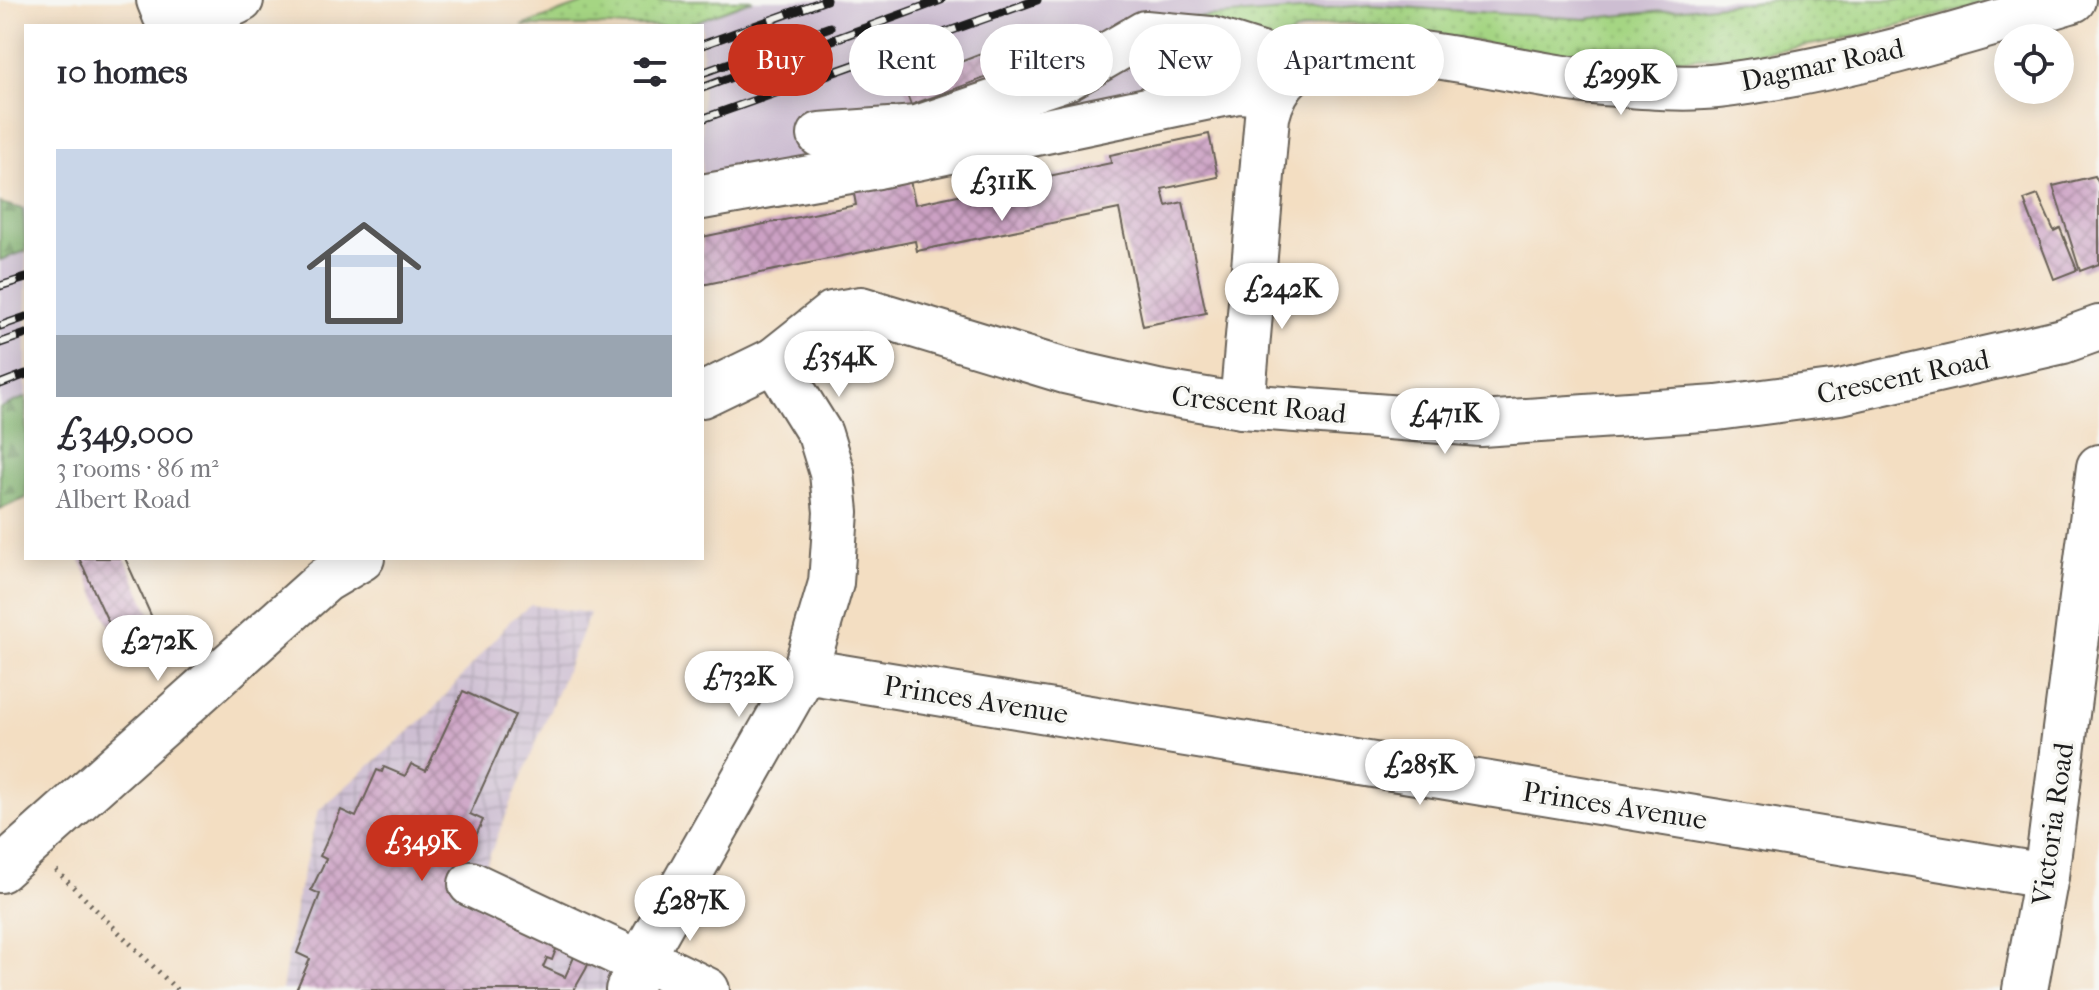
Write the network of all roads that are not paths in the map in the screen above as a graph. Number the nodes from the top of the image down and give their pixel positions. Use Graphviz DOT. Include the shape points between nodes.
graph roads {
  1 [pos="159,0"];
  2 [pos="241,0"];
  3 [pos="2073,0"];
  4 [pos="1257,54"];
  5 [pos="1444,60"];
  6 [pos="1257,87"];
  7 [pos="1276,96"];
  8 [pos="820,135"];
  9 [pos="704,197"];
  10 [pos="2099,328"];
  11 [pos="774,360"];
  12 [pos="704,394"];
  13 [pos="1242,406"];
  14 [pos="2099,467"];
  15 [pos="359,560"];
  16 [pos="805,671"];
  17 [pos="15,857"];
  18 [pos="2046,876"];
  19 [pos="471,884"];
  20 [pos="637,970"];
  21 [pos="707,990"];
  22 [pos="2025,990"];
  1 -- 2 [label="street" via="165,15 182,22"];
  3 -- 5 [label="street, Dagmar Road" via="1857,61 1716,86 1602,83"];
  4 -- 8 [label="street" via="1210,39 1145,33 1069,77 917,128"];
  6 -- 9 [label="street"];
  7 -- 13 [label="street" via="1267,117"];
  10 -- 13 [label="street, Crescent Road" via="1840,392 1717,408 1481,424"];
  11 -- 12 [label="street, Crescent Road"];
  11 -- 13 [label="street, Crescent Road" via="832,314 861,309 1065,371"];
  11 -- 16 [label="street" via="820,434 835,499 831,583"];
  14 -- 18 [label="street, Victoria Road"];
  15 -- 17 [label="street" via="325,580"];
  16 -- 18 [label="street, Princes Avenue"];
  16 -- 20 [label="street"];
  18 -- 22 [label="street, Victoria Road"];
  19 -- 20 [label="street"];
  20 -- 21 [label="street"];
}
